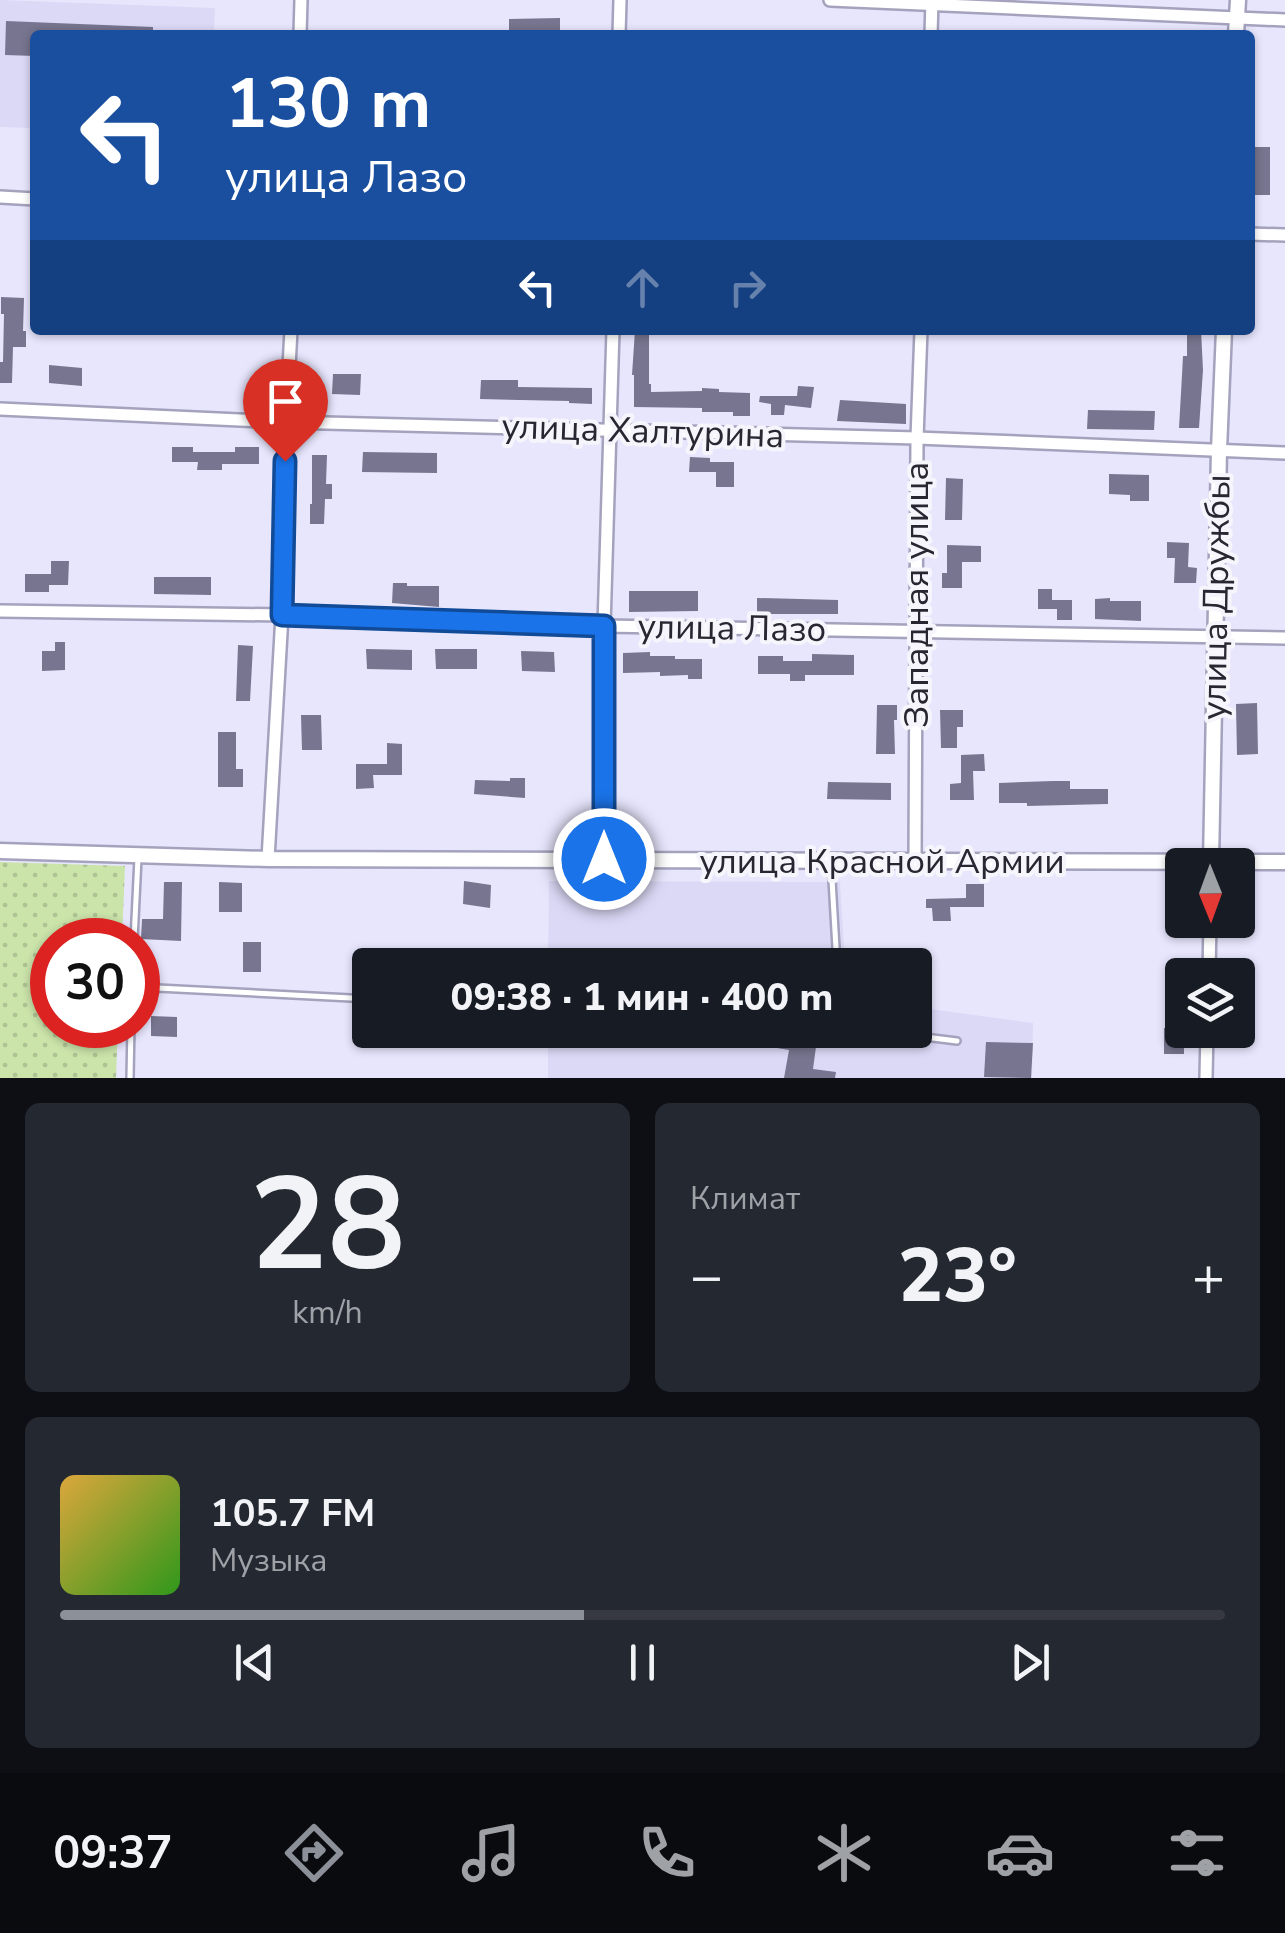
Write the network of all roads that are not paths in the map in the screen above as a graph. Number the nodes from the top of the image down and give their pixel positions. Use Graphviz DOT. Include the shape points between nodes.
graph roads {
  1 [pos="300,0"];
  2 [pos="620,0"];
  3 [pos="830,0"];
  4 [pos="1238,0"];
  5 [pos="932,3"];
  6 [pos="1237,19"];
  7 [pos="1285,20"];
  8 [pos="300,30"];
  9 [pos="620,30"];
  10 [pos="930,30"];
  11 [pos="1236,30"];
  12 [pos="0,197"];
  13 [pos="30,199"];
  14 [pos="1255,234"];
  15 [pos="1285,235"];
  16 [pos="292,335"];
  17 [pos="612,335"];
  18 [pos="920,335"];
  19 [pos="1224,335"];
  20 [pos="0,410"];
  21 [pos="286,422"];
  22 [pos="610,429"];
  23 [pos="917,438"];
  24 [pos="1219,450"];
  25 [pos="1285,454"];
  26 [pos="0,611"];
  27 [pos="282,615"];
  28 [pos="604,626"];
  29 [pos="916,630"];
  30 [pos="1215,638"];
  31 [pos="1285,638"];
  32 [pos="1211,848"];
  33 [pos="0,852"];
  34 [pos="138,855"];
  35 [pos="268,859"];
  36 [pos="604,859"];
  37 [pos="831,860"];
  38 [pos="915,861"];
  39 [pos="1255,862"];
  40 [pos="1285,862"];
  41 [pos="1165,863"];
  42 [pos="135,918"];
  43 [pos="836,948"];
  44 [pos="160,988"];
  45 [pos="352,998"];
  46 [pos="932,1038"];
  47 [pos="957,1041"];
  48 [pos="131,1048"];
  49 [pos="1207,1048"];
  50 [pos="130,1078"];
  51 [pos="1206,1078"];
  1 -- 8 [label="street"];
  2 -- 9 [label="street"];
  3 -- 5 [label="street"];
  4 -- 6 [label="street"];
  5 -- 6 [label="street"];
  5 -- 10 [label="street"];
  6 -- 7 [label="street"];
  6 -- 11 [label="street"];
  12 -- 13 [label="street"];
  14 -- 15 [label="street"];
  16 -- 21 [label="street"];
  17 -- 22 [label="street"];
  18 -- 23 [label="street, Западная улица"];
  19 -- 24 [label="street, улица Дружбы"];
  20 -- 21 [label="street, улица Халтурина"];
  21 -- 22 [label="street, улица Халтурина"];
  21 -- 27 [label="street"];
  22 -- 23 [label="street, улица Халтурина"];
  22 -- 28 [label="street"];
  23 -- 24 [label="street, улица Халтурина"];
  23 -- 29 [label="street, Западная улица"];
  24 -- 25 [label="street, улица Халтурина"];
  24 -- 30 [label="street, улица Дружбы"];
  26 -- 27 [label="street, улица Лазо"];
  27 -- 28 [label="street, улица Лазо"];
  27 -- 35 [label="street"];
  28 -- 29 [label="street, улица Лазо"];
  28 -- 36 [label="street"];
  29 -- 30 [label="street, улица Лазо"];
  29 -- 38 [label="street, Западная улица"];
  30 -- 31 [label="street, улица Лазо"];
  30 -- 32 [label="street, улица Дружбы"];
  33 -- 34 [label="street, улица Красной Армии"];
  34 -- 35 [label="street, улица Красной Армии"];
  34 -- 42 [label="lane"];
  35 -- 36 [label="street, улица Красной Армии"];
  36 -- 37 [label="street, улица Красной Армии"];
  37 -- 38 [label="street, улица Красной Армии"];
  37 -- 43 [label="lane"];
  38 -- 41 [label="street, улица Красной Армии"];
  39 -- 40 [label="street, улица Красной Армии"];
  44 -- 45 [label="lane"];
  46 -- 47 [label="lane"];
  48 -- 50 [label="lane"];
  49 -- 51 [label="street"];
}
